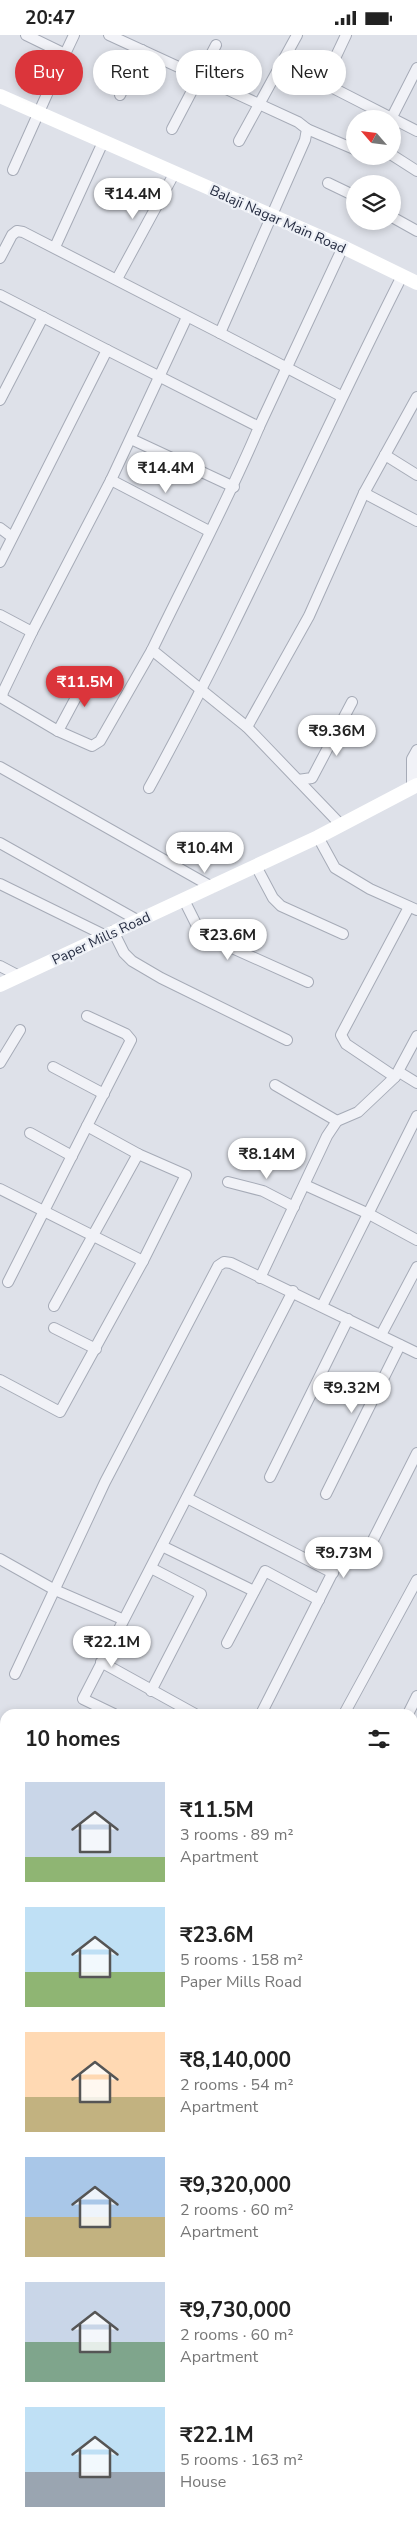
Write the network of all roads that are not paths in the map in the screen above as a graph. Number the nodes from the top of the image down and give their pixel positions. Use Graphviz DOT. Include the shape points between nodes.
graph roads {
  1 [pos="26,35"];
  2 [pos="74,35"];
  3 [pos="109,35"];
  4 [pos="297,35"];
  5 [pos="346,35"];
  6 [pos="216,45"];
  7 [pos="57,50"];
  8 [pos="67,50"];
  9 [pos="142,50"];
  10 [pos="213,50"];
  11 [pos="288,50"];
  12 [pos="339,50"];
  13 [pos="417,68"];
  14 [pos="272,79"];
  15 [pos="346,94"];
  16 [pos="47,95"];
  17 [pos="188,95"];
  18 [pos="236,95"];
  19 [pos="0,96"];
  20 [pos="257,105"];
  21 [pos="378,110"];
  22 [pos="396,110"];
  23 [pos="39,113"];
  24 [pos="401,122"];
  25 [pos="172,129"];
  26 [pos="307,129"];
  27 [pos="417,131"];
  28 [pos="239,141"];
  29 [pos="103,142"];
  30 [pos="346,146"];
  31 [pos="401,161"];
  32 [pos="13,170"];
  33 [pos="417,171"];
  34 [pos="174,174"];
  35 [pos="328,183"];
  36 [pos="346,192"];
  37 [pos="271,215"];
  38 [pos="401,222"];
  39 [pos="417,231"];
  40 [pos="55,247"];
  41 [pos="343,247"];
  42 [pos="0,258"];
  43 [pos="402,276"];
  44 [pos="116,279"];
  45 [pos="417,283"];
  46 [pos="0,295"];
  47 [pos="43,317"];
  48 [pos="187,317"];
  49 [pos="220,333"];
  50 [pos="107,350"];
  51 [pos="287,367"];
  52 [pos="159,377"];
  53 [pos="341,396"];
  54 [pos="417,397"];
  55 [pos="0,400"];
  56 [pos="413,415"];
  57 [pos="259,427"];
  58 [pos="131,439"];
  59 [pos="385,455"];
  60 [pos="417,475"];
  61 [pos="110,480"];
  62 [pos="234,487"];
  63 [pos="364,493"];
  64 [pos="417,521"];
  65 [pos="0,528"];
  66 [pos="209,531"];
  67 [pos="12,537"];
  68 [pos="0,563"];
  69 [pos="0,615"];
  70 [pos="32,632"];
  71 [pos="152,650"];
  72 [pos="89,673"];
  73 [pos="202,692"];
  74 [pos="352,702"];
  75 [pos="247,727"];
  76 [pos="58,731"];
  77 [pos="417,750"];
  78 [pos="0,767"];
  79 [pos="298,780"];
  80 [pos="414,786"];
  81 [pos="149,788"];
  82 [pos="341,825"];
  83 [pos="318,837"];
  84 [pos="0,843"];
  85 [pos="256,866"];
  86 [pos="0,885"];
  87 [pos="212,887"];
  88 [pos="184,899"];
  89 [pos="413,909"];
  90 [pos="139,921"];
  91 [pos="108,933"];
  92 [pos="342,934"];
  93 [pos="0,966"];
  94 [pos="19,976"];
  95 [pos="308,982"];
  96 [pos="0,985"];
  97 [pos="87,1016"];
  98 [pos="20,1030"];
  99 [pos="417,1036"];
  100 [pos="287,1040"];
  101 [pos="0,1063"];
  102 [pos="53,1067"];
  103 [pos="397,1075"];
  104 [pos="417,1083"];
  105 [pos="275,1085"];
  106 [pos="104,1094"];
  107 [pos="417,1116"];
  108 [pos="337,1121"];
  109 [pos="87,1126"];
  110 [pos="30,1133"];
  111 [pos="138,1154"];
  112 [pos="72,1156"];
  113 [pos="228,1182"];
  114 [pos="305,1185"];
  115 [pos="0,1189"];
  116 [pos="294,1207"];
  117 [pos="44,1211"];
  118 [pos="369,1214"];
  119 [pos="93,1235"];
  120 [pos="417,1240"];
  121 [pos="142,1261"];
  122 [pos="417,1267"];
  123 [pos="260,1278"];
  124 [pos="8,1282"];
  125 [pos="407,1286"];
  126 [pos="293,1291"];
  127 [pos="417,1291"];
  128 [pos="54,1306"];
  129 [pos="322,1306"];
  130 [pos="348,1319"];
  131 [pos="54,1328"];
  132 [pos="381,1335"];
  133 [pos="400,1345"];
  134 [pos="96,1349"];
  135 [pos="417,1353"];
  136 [pos="0,1379"];
  137 [pos="417,1453"];
  138 [pos="270,1477"];
  139 [pos="326,1495"];
  140 [pos="187,1498"];
  141 [pos="162,1546"];
  142 [pos="0,1559"];
  143 [pos="151,1568"];
  144 [pos="333,1573"];
  145 [pos="417,1580"];
  146 [pos="55,1590"];
  147 [pos="254,1591"];
  148 [pos="319,1600"];
  149 [pos="122,1619"];
  150 [pos="227,1643"];
  151 [pos="101,1662"];
  152 [pos="15,1674"];
  153 [pos="151,1691"];
  154 [pos="417,1696"];
  155 [pos="104,1709"];
  156 [pos="185,1709"];
  157 [pos="264,1709"];
  158 [pos="347,1709"];
  159 [pos="410,1709"];
  1 -- 7 [label="street"];
  2 -- 8 [label="street"];
  3 -- 9 [label="street"];
  4 -- 11 [label="street"];
  5 -- 12 [label="street"];
  6 -- 10 [label="street"];
  13 -- 22 [label="street"];
  14 -- 20 [label="street"];
  15 -- 21 [label="street"];
  16 -- 23 [label="street"];
  17 -- 25 [label="street"];
  18 -- 20 [label="street"];
  19 -- 23 [label="main road, Balaji Nagar Main Road"];
  20 -- 26 [label="street"];
  20 -- 28 [label="street"];
  23 -- 29 [label="main road, Balaji Nagar Main Road"];
  23 -- 32 [label="street"];
  24 -- 27 [label="street"];
  26 -- 30 [label="street"];
  26 -- 37 [label="street"];
  29 -- 34 [label="main road, Balaji Nagar Main Road"];
  29 -- 40 [label="street"];
  31 -- 33 [label="street"];
  34 -- 37 [label="main road, Balaji Nagar Main Road"];
  34 -- 44 [label="street"];
  35 -- 36 [label="street"];
  37 -- 41 [label="main road, Balaji Nagar Main Road"];
  37 -- 49 [label="street"];
  38 -- 39 [label="street"];
  40 -- 42 [label="street" via="17,231"];
  40 -- 44 [label="street"];
  41 -- 43 [label="main road, Balaji Nagar Main Road"];
  41 -- 51 [label="street"];
  43 -- 45 [label="main road, Balaji Nagar Main Road"];
  43 -- 53 [label="street"];
  44 -- 48 [label="street"];
  46 -- 47 [label="street"];
  47 -- 50 [label="street"];
  47 -- 55 [label="street"];
  48 -- 49 [label="street"];
  48 -- 52 [label="street"];
  49 -- 51 [label="street"];
  50 -- 52 [label="street"];
  50 -- 67 [label="street"];
  51 -- 53 [label="street"];
  51 -- 57 [label="street"];
  52 -- 57 [label="street"];
  52 -- 58 [label="street"];
  53 -- 73 [label="street"];
  54 -- 56 [label="street"];
  56 -- 59 [label="street"];
  57 -- 62 [label="street"];
  58 -- 61 [label="street"];
  58 -- 62 [label="street"];
  59 -- 60 [label="street"];
  59 -- 63 [label="street"];
  61 -- 66 [label="street"];
  61 -- 70 [label="street"];
  62 -- 66 [label="street"];
  63 -- 64 [label="street"];
  63 -- 75 [label="street" via="308,616"];
  65 -- 67 [label="street"];
  66 -- 71 [label="street"];
  67 -- 68 [label="street"];
  69 -- 70 [label="street"];
  70 -- 76 [label="street" via="2,698"];
  71 -- 73 [label="street"];
  71 -- 76 [label="street" via="100,741 92,746 86,745"];
  72 -- 76 [label="street"];
  73 -- 75 [label="street"];
  73 -- 81 [label="street"];
  74 -- 79 [label="street" via="312,778"];
  75 -- 79 [label="street"];
  77 -- 80 [label="street" via="412,759"];
  78 -- 87 [label="street"];
  79 -- 82 [label="street"];
  80 -- 82 [label="main road, Paper Mills Road"];
  82 -- 83 [label="main road, Paper Mills Road"];
  83 -- 85 [label="main road, Paper Mills Road"];
  83 -- 89 [label="street" via="334,868"];
  84 -- 90 [label="street"];
  85 -- 87 [label="main road, Paper Mills Road"];
  85 -- 92 [label="street" via="273,898 281,906"];
  86 -- 91 [label="street"];
  87 -- 88 [label="main road, Paper Mills Road"];
  88 -- 90 [label="main road, Paper Mills Road"];
  88 -- 95 [label="street" via="201,934"];
  89 -- 103 [label="street" via="341,1035 346,1044"];
  90 -- 91 [label="main road, Paper Mills Road"];
  91 -- 94 [label="main road, Paper Mills Road"];
  91 -- 100 [label="street" via="132,961 161,979"];
  93 -- 94 [label="street"];
  94 -- 96 [label="main road, Paper Mills Road"];
  97 -- 106 [label="street" via="126,1034 131,1041"];
  98 -- 101 [label="street"];
  99 -- 103 [label="street"];
  102 -- 106 [label="street"];
  103 -- 104 [label="street"];
  103 -- 108 [label="street" via="358,1112"];
  105 -- 108 [label="street"];
  106 -- 109 [label="street"];
  107 -- 118 [label="street"];
  108 -- 114 [label="street" via="316,1156"];
  109 -- 111 [label="street"];
  109 -- 112 [label="street"];
  110 -- 112 [label="street"];
  111 -- 119 [label="street"];
  111 -- 121 [label="street" via="186,1175"];
  112 -- 117 [label="street"];
  113 -- 116 [label="street" via="263,1191"];
  114 -- 116 [label="street"];
  114 -- 118 [label="street"];
  115 -- 117 [label="street"];
  116 -- 123 [label="street"];
  117 -- 119 [label="street"];
  117 -- 124 [label="street"];
  118 -- 120 [label="street"];
  118 -- 129 [label="street"];
  119 -- 121 [label="street"];
  119 -- 128 [label="street"];
  121 -- 134 [label="street"];
  122 -- 125 [label="street"];
  123 -- 126 [label="street"];
  123 -- 146 [label="street" via="231,1263 224,1262 218,1266 105,1482"];
  125 -- 127 [label="street"];
  125 -- 132 [label="street"];
  126 -- 129 [label="street"];
  126 -- 140 [label="street"];
  129 -- 130 [label="street"];
  130 -- 132 [label="street"];
  130 -- 138 [label="street"];
  131 -- 134 [label="street"];
  132 -- 133 [label="street"];
  133 -- 135 [label="street"];
  133 -- 139 [label="street"];
  134 -- 136 [label="street" via="60,1412"];
  137 -- 144 [label="street" via="369,1548 351,1545 345,1548"];
  140 -- 141 [label="street"];
  140 -- 144 [label="street"];
  141 -- 143 [label="street"];
  141 -- 147 [label="street"];
  142 -- 146 [label="street"];
  143 -- 149 [label="street"];
  143 -- 153 [label="street" via="201,1594"];
  144 -- 148 [label="street"];
  145 -- 158 [label="street"];
  146 -- 149 [label="street"];
  146 -- 152 [label="street"];
  147 -- 148 [label="street" via="265,1571"];
  147 -- 150 [label="street"];
  148 -- 157 [label="street"];
  149 -- 151 [label="street"];
  151 -- 153 [label="street"];
  151 -- 155 [label="street" via="83,1699"];
  153 -- 156 [label="street"];
  154 -- 159 [label="street"];
}
